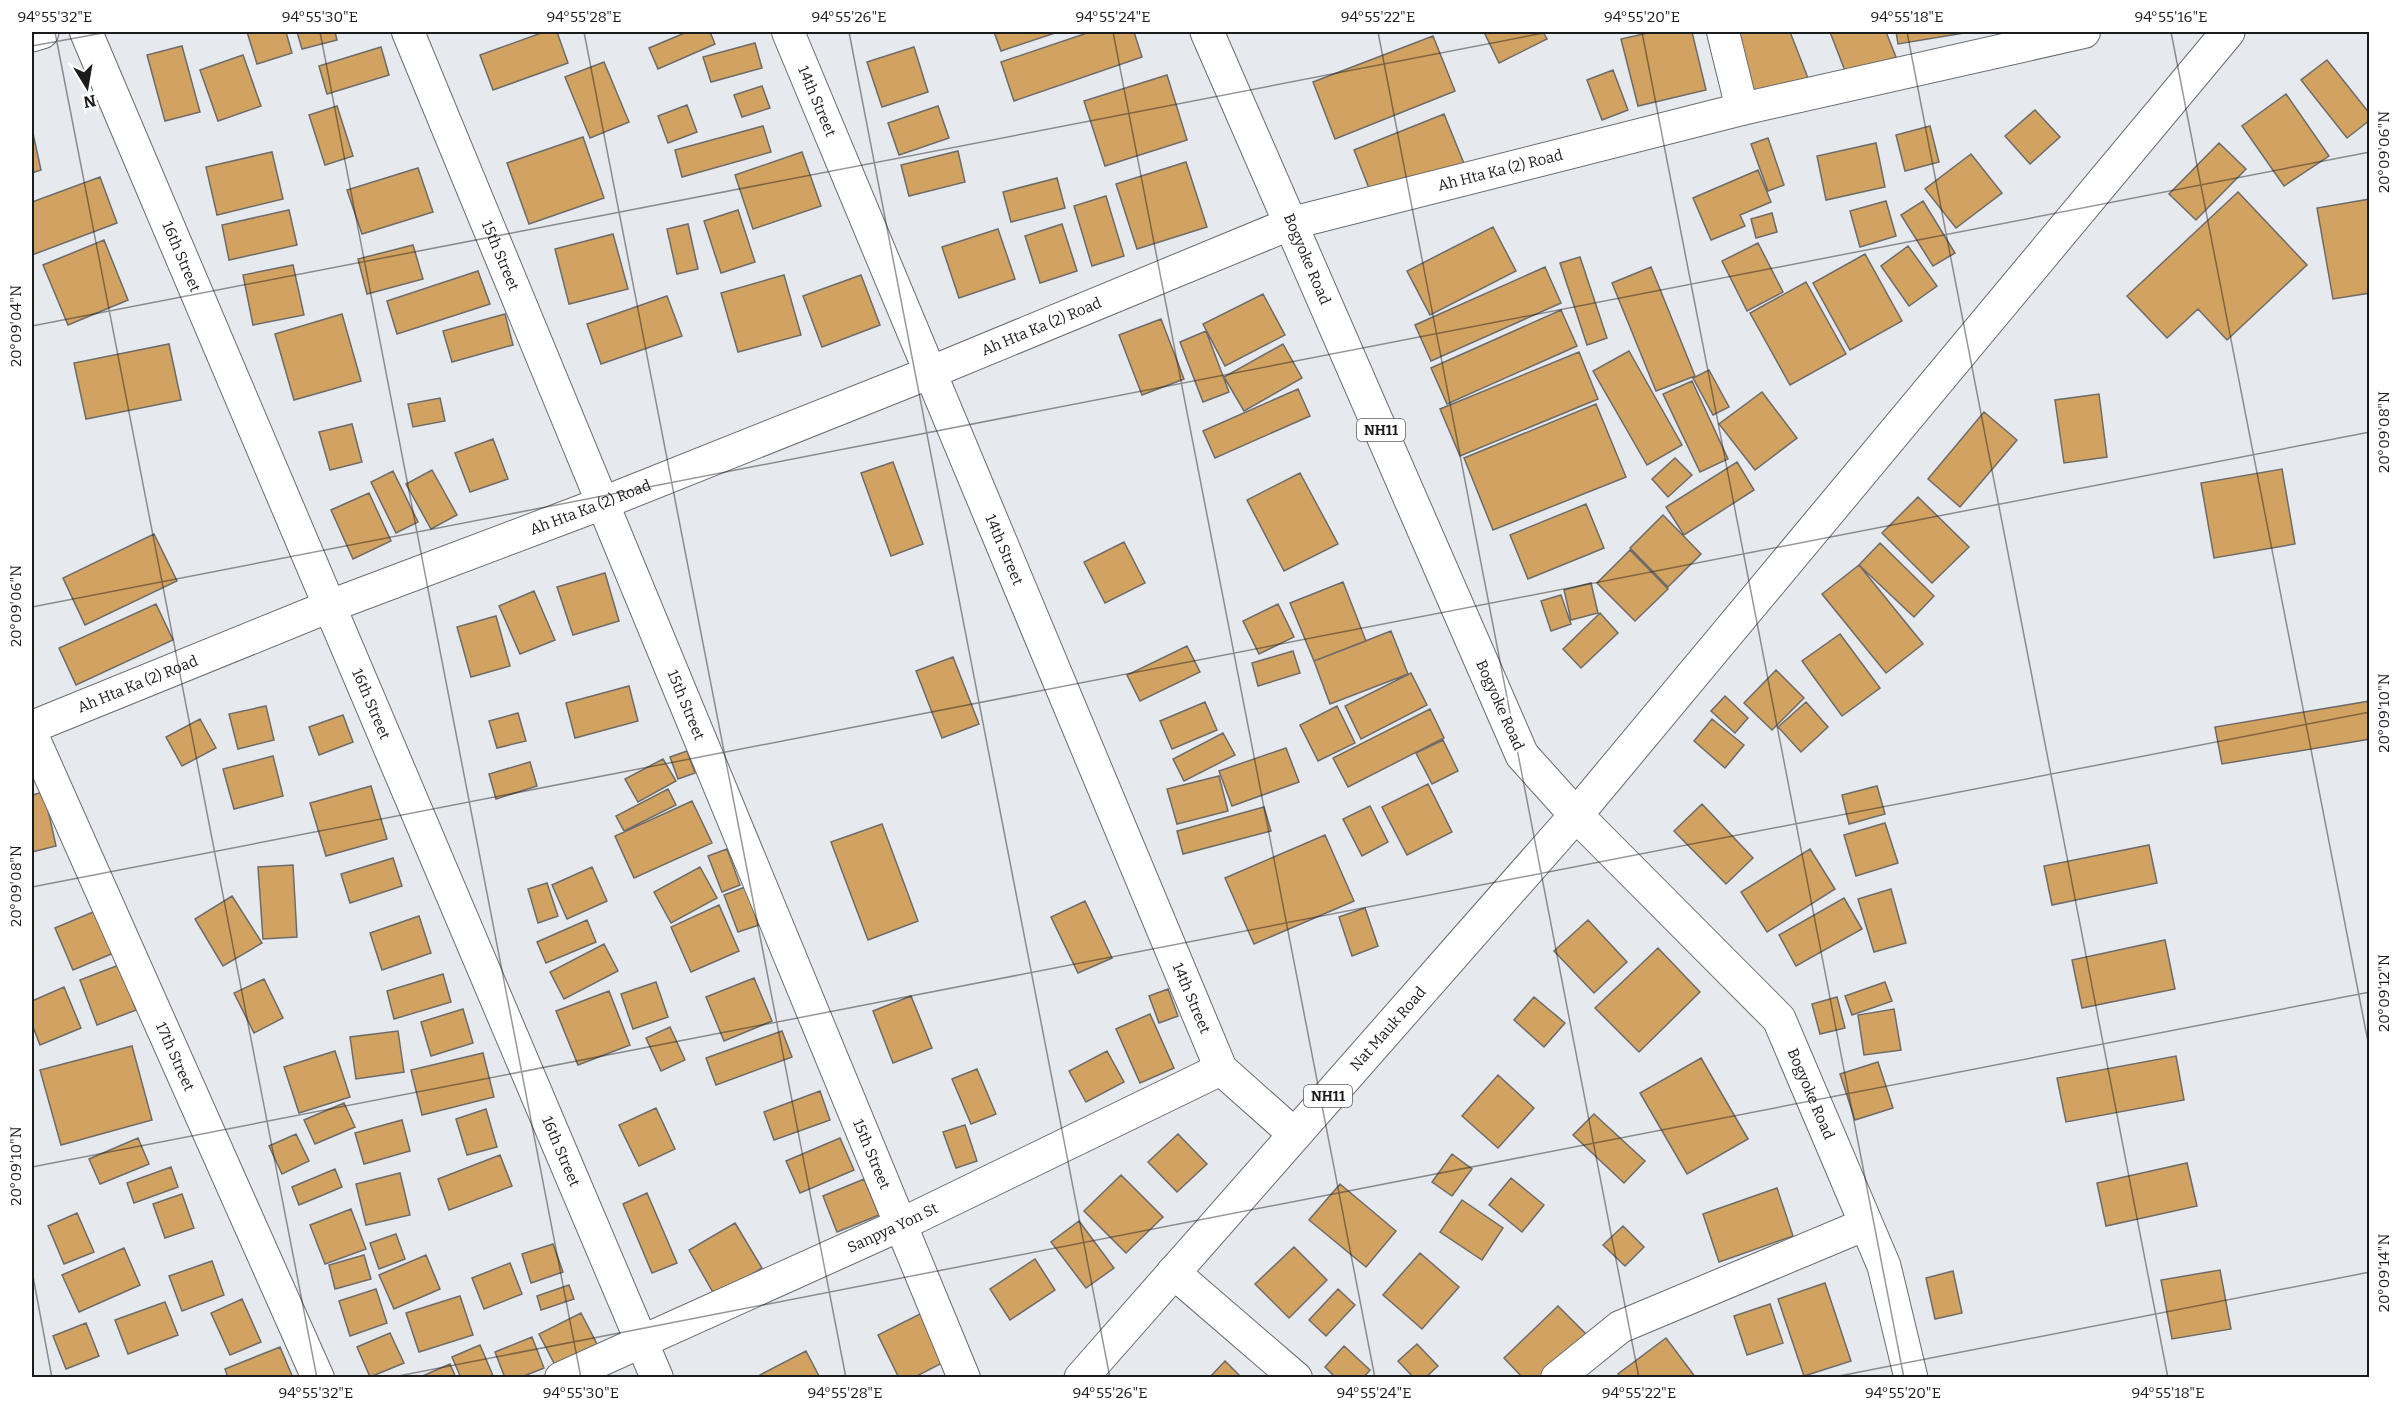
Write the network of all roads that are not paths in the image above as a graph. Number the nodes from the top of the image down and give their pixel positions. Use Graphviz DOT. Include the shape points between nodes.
graph roads {
  1 [pos="42,32"];
  2 [pos="86,32"];
  3 [pos="408,32"];
  4 [pos="788,32"];
  5 [pos="1207,32"];
  6 [pos="1723,32"];
  7 [pos="2084,32"];
  8 [pos="2228,32"];
  9 [pos="2251,32"];
  10 [pos="32,35"];
  11 [pos="2197,67"];
  12 [pos="1742,109"];
  13 [pos="1292,223"];
  14 [pos="929,373"];
  15 [pos="603,503"];
  16 [pos="330,606"];
  17 [pos="32,727"];
  18 [pos="32,735"];
  19 [pos="1576,815"];
  20 [pos="1221,1069"];
  21 [pos="1294,1134"];
  22 [pos="1866,1224"];
  23 [pos="900,1225"];
  24 [pos="1173,1272"];
  25 [pos="642,1341"];
  26 [pos="318,1377"];
  27 [pos="561,1377"];
  28 [pos="657,1377"];
  29 [pos="964,1377"];
  30 [pos="1081,1377"];
  31 [pos="1296,1377"];
  32 [pos="1557,1377"];
  33 [pos="1911,1377"];
  1 -- 10 [label="main road"];
  2 -- 16 [label="street, 16th Street"];
  3 -- 15 [label="street, 15th Street"];
  4 -- 14 [label="street, 14th Street"];
  5 -- 13 [label="main road, Bogyoke Road / NH11"];
  6 -- 12 [label="street"];
  7 -- 12 [label="street, Ah Hta Ka (2) Road"];
  8 -- 11 [label="main road, Nat Mauk Road"];
  9 -- 11 [label="main road"];
  11 -- 19 [label="main road, Nat Mauk Road"];
  12 -- 13 [label="street, Ah Hta Ka (2) Road"];
  13 -- 14 [label="street, Ah Hta Ka (2) Road"];
  13 -- 19 [label="main road, Bogyoke Road / NH11" via="1522,755"];
  14 -- 15 [label="street, Ah Hta Ka (2) Road"];
  14 -- 20 [label="street, 14th Street"];
  15 -- 16 [label="street, Ah Hta Ka (2) Road"];
  15 -- 23 [label="street, 15th Street"];
  16 -- 17 [label="street, Ah Hta Ka (2) Road"];
  16 -- 25 [label="street, 16th Street"];
  18 -- 26 [label="street, 17th Street"];
  19 -- 21 [label="main road, Nat Mauk Road / NH11"];
  19 -- 22 [label="main road, Bogyoke Road" via="1779,1019"];
  20 -- 21 [label="street"];
  20 -- 23 [label="street, Sanpya Yon St"];
  21 -- 24 [label="main road, Nat Mauk Road / NH11"];
  22 -- 32 [label="street" via="1620,1327"];
  22 -- 33 [label="main road, Bogyoke Road" via="1884,1266"];
  23 -- 25 [label="street, Sanpya Yon St"];
  23 -- 29 [label="street, 15th Street"];
  24 -- 30 [label="main road, Nat Mauk Road / NH11"];
  24 -- 31 [label="street"];
  25 -- 27 [label="street, Sanpya Yon St"];
  25 -- 28 [label="street, 16th Street"];
}
